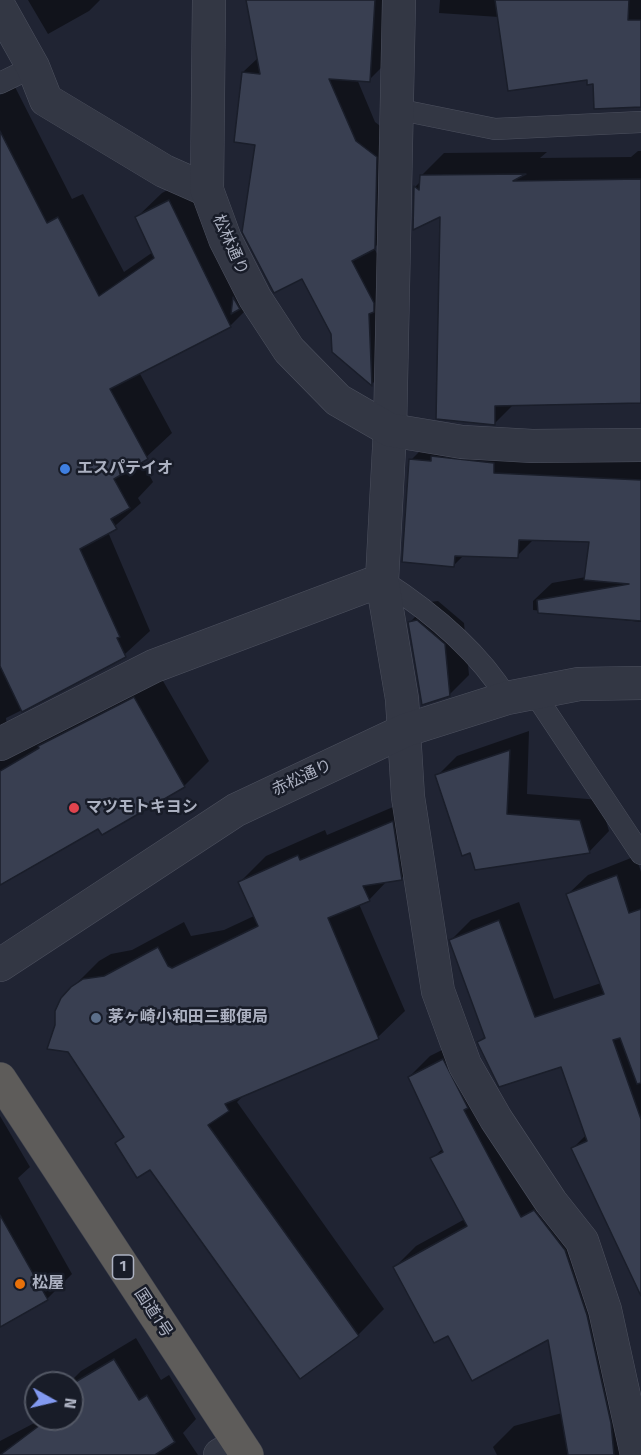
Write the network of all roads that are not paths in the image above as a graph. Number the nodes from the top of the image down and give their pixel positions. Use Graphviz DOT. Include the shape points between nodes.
graph roads {
  1 [pos="209,0"];
  2 [pos="399,0"];
  3 [pos="0,8"];
  4 [pos="33,67"];
  5 [pos="0,83"];
  6 [pos="396,109"];
  7 [pos="641,122"];
  8 [pos="207,190"];
  9 [pos="390,430"];
  10 [pos="641,445"];
  11 [pos="382,580"];
  12 [pos="641,683"];
  13 [pos="521,696"];
  14 [pos="406,730"];
  15 [pos="0,744"];
  16 [pos="641,854"];
  17 [pos="0,965"];
  18 [pos="0,1079"];
  19 [pos="235,1451"];
  20 [pos="637,1455"];
  1 -- 8 [label="street, 松林通り"];
  2 -- 6 [label="street"];
  3 -- 4 [label="street"];
  4 -- 5 [label="lane"];
  4 -- 8 [label="street" via="46,100 164,171"];
  6 -- 7 [label="lane" via="495,129"];
  6 -- 9 [label="street"];
  8 -- 9 [label="street, 松林通り" via="225,239 255,298 289,350 338,400"];
  9 -- 10 [label="street" via="462,442"];
  9 -- 11 [label="street"];
  11 -- 13 [label="lane" via="417,603"];
  11 -- 14 [label="street"];
  11 -- 15 [label="street" via="154,666"];
  12 -- 13 [label="street, 赤松通り" via="579,684"];
  13 -- 14 [label="street, 赤松通り"];
  13 -- 16 [label="lane"];
  14 -- 17 [label="street, 赤松通り" via="236,810"];
  14 -- 20 [label="street" via="408,797 438,991 465,1065 496,1119 582,1241 605,1310"];
  18 -- 19 [label="highway, 国道1号 / 1"];
}
